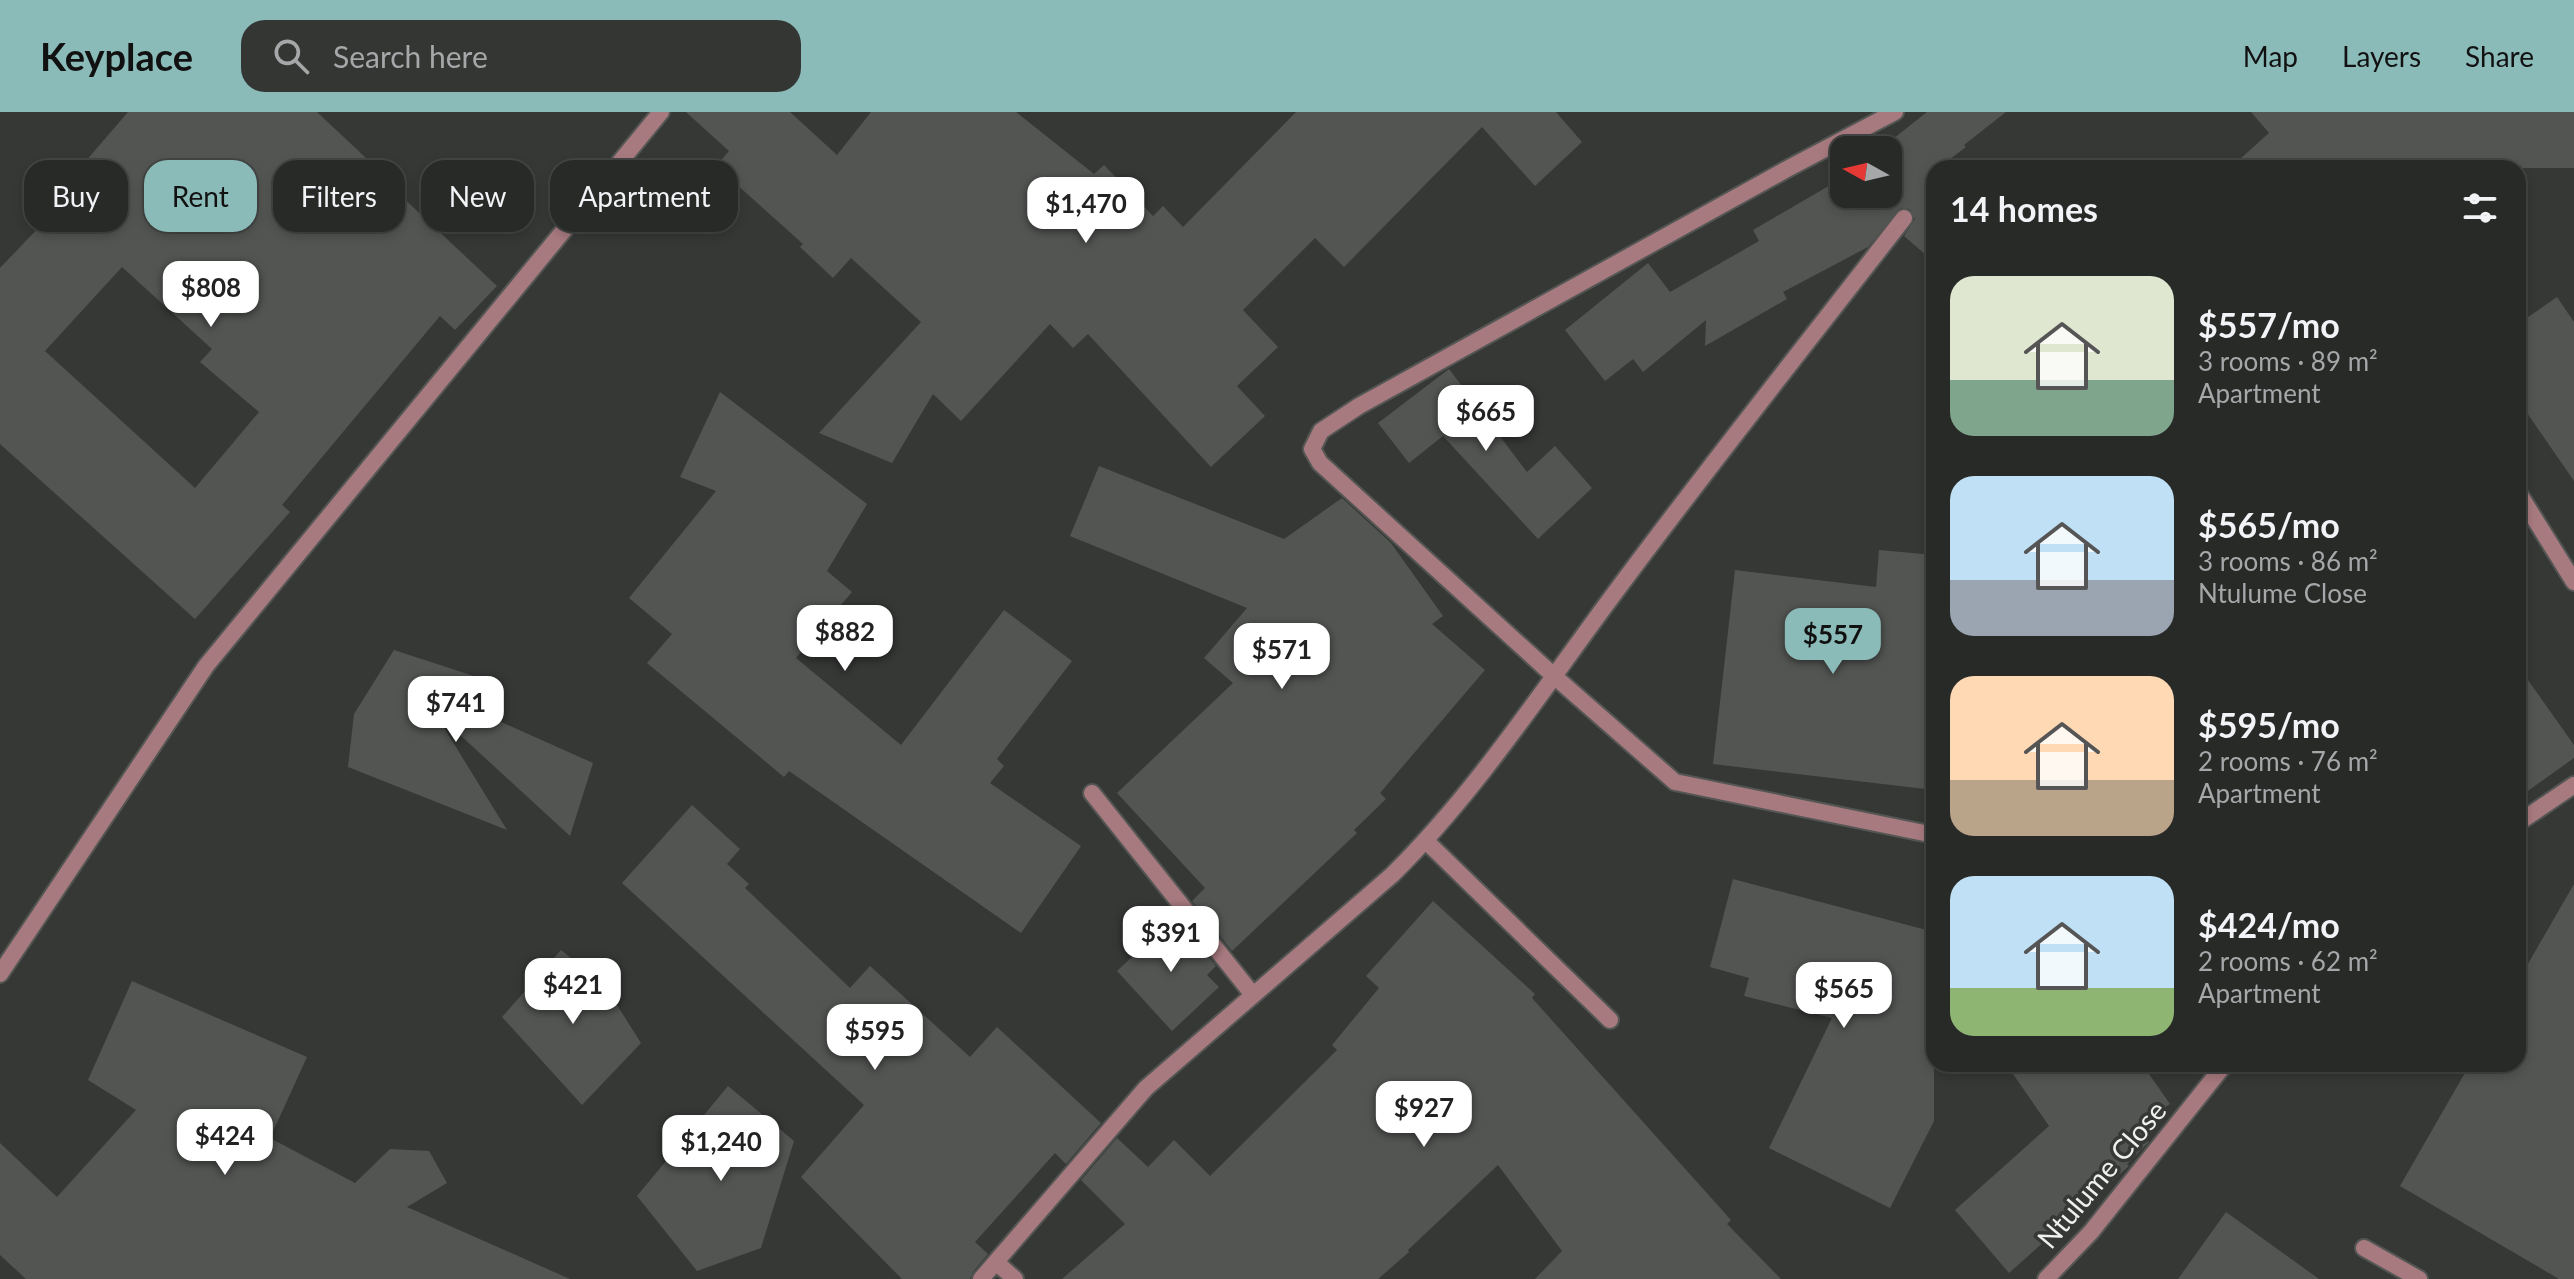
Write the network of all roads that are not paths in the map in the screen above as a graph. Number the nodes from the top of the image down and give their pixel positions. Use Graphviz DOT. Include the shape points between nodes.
graph roads {
  1 [pos="661,112"];
  2 [pos="1895,112"];
  3 [pos="1904,218"];
  4 [pos="2526,505"];
  5 [pos="2574,582"];
  6 [pos="1554,676"];
  7 [pos="2574,785"];
  8 [pos="1092,793"];
  9 [pos="2526,818"];
  10 [pos="1926,833"];
  11 [pos="1426,841"];
  12 [pos="0,974"];
  13 [pos="1253,995"];
  14 [pos="1610,1020"];
  15 [pos="2219,1072"];
  16 [pos="2364,1248"];
  17 [pos="997,1263"];
  18 [pos="981,1279"];
  19 [pos="1015,1279"];
  20 [pos="2046,1279"];
  21 [pos="2419,1279"];
  1 -- 12 [label="street" via="206,666"];
  2 -- 6 [label="street" via="1321,431 1312,449 1320,463"];
  3 -- 6 [label="street"];
  4 -- 5 [label="street"];
  6 -- 10 [label="street" via="1675,782"];
  6 -- 11 [label="street"];
  7 -- 9 [label="street"];
  8 -- 13 [label="street"];
  11 -- 13 [label="street"];
  11 -- 14 [label="street"];
  13 -- 17 [label="street" via="1146,1088"];
  15 -- 20 [label="street, Ntulume Close" via="2091,1232"];
  16 -- 21 [label="street"];
  17 -- 18 [label="street"];
  17 -- 19 [label="street"];
}
